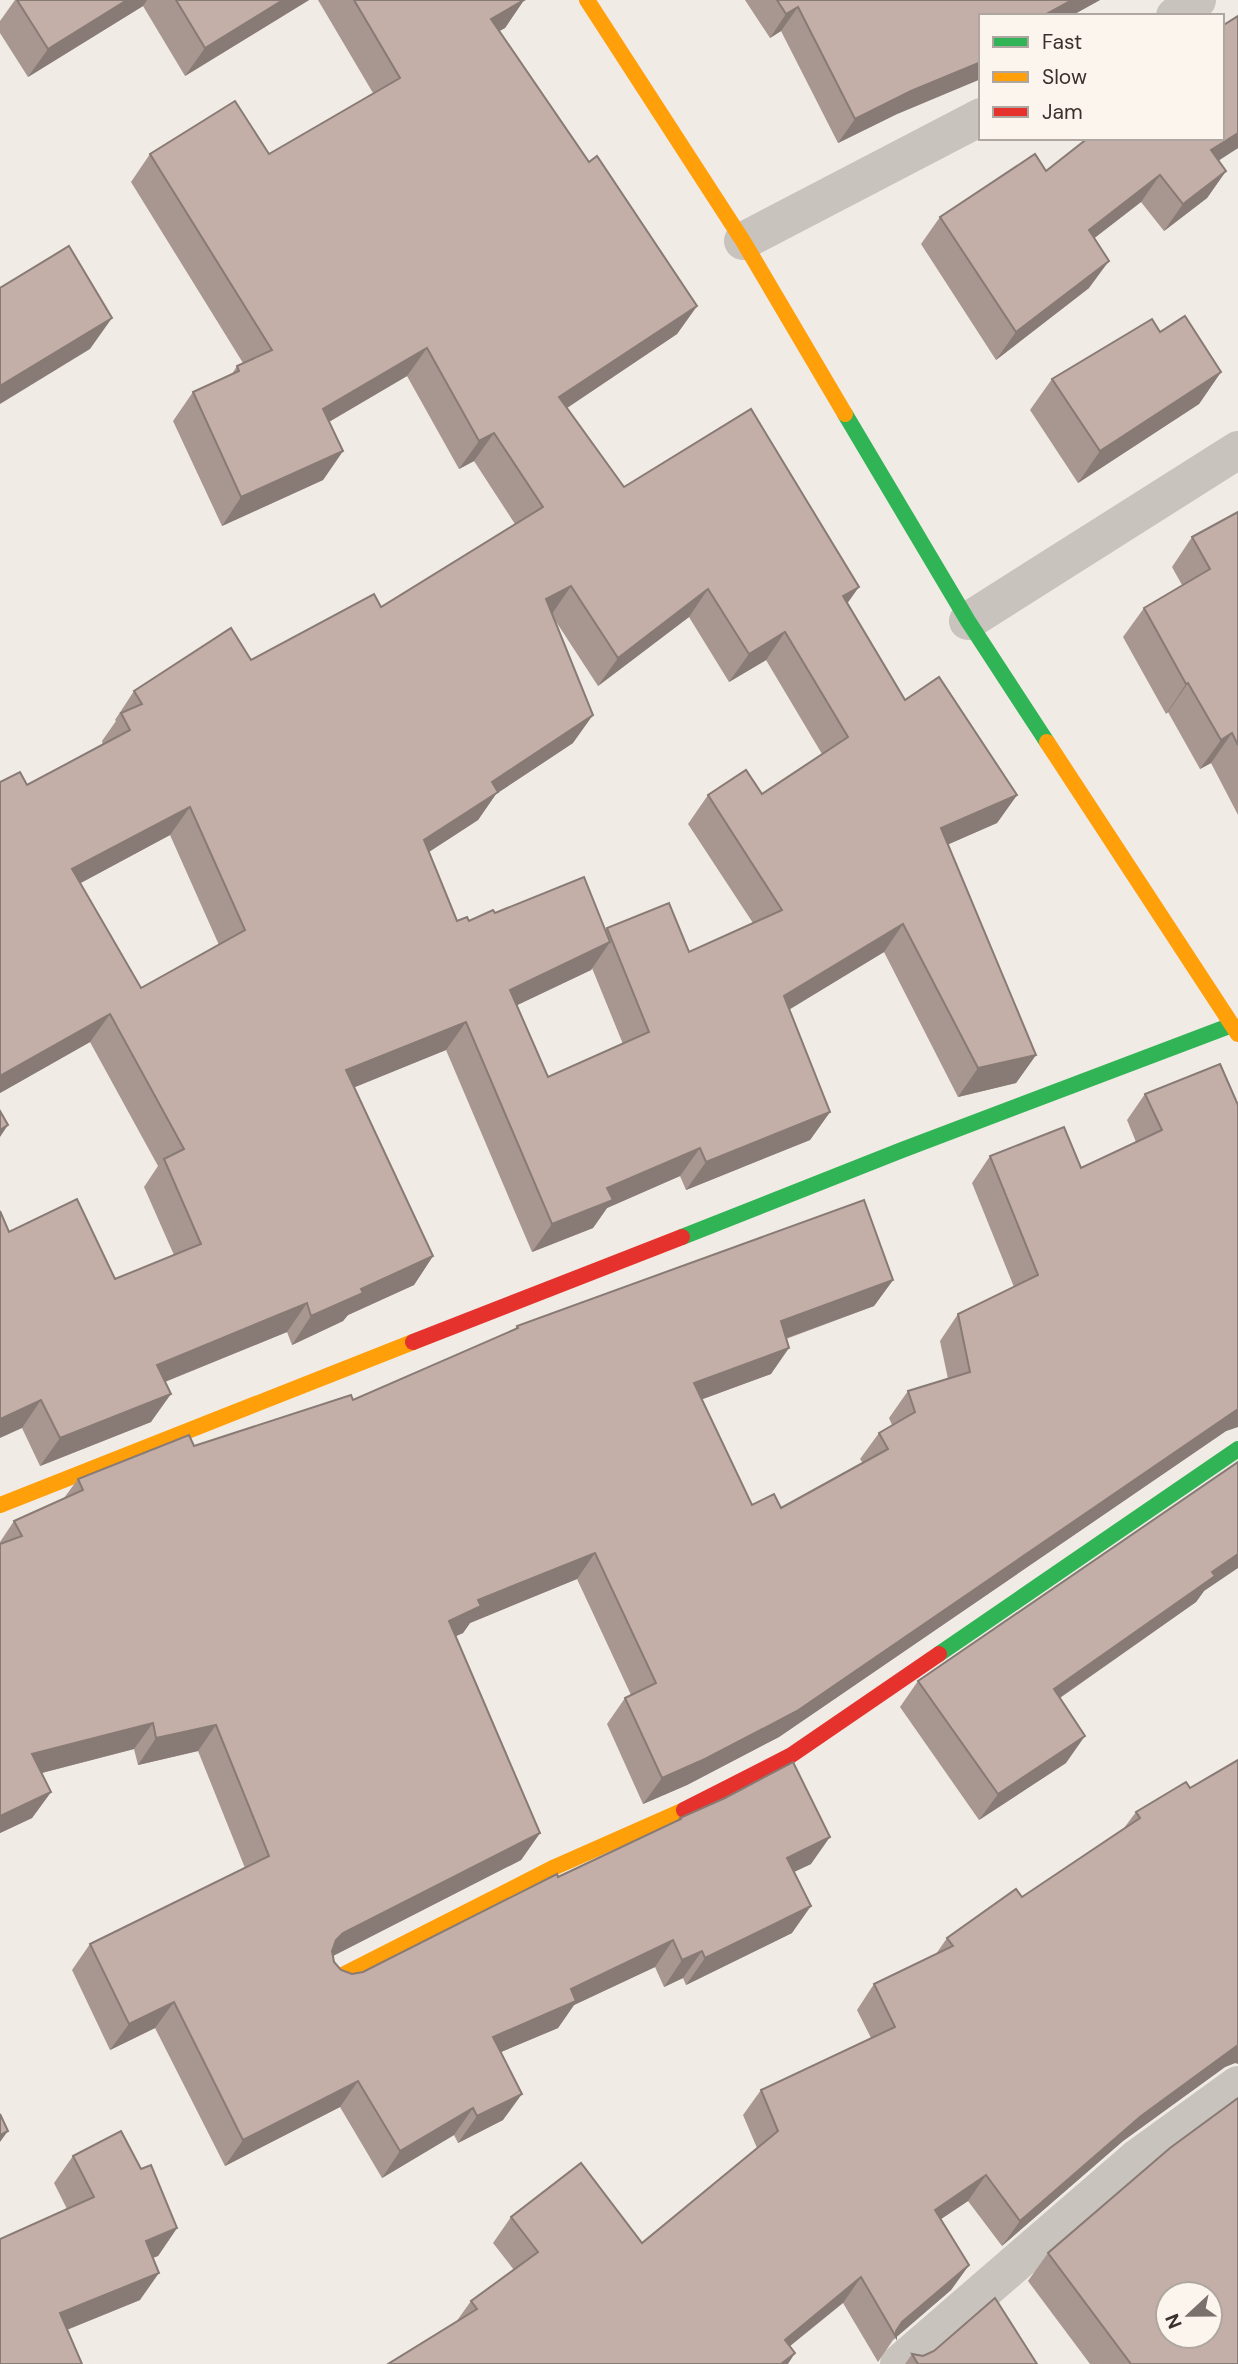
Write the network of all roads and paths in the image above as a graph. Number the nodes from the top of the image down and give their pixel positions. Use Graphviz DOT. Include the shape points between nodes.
graph roads {
  1 [pos="587,0"];
  2 [pos="1197,0"];
  3 [pos="1178,14"];
  4 [pos="979,118"];
  5 [pos="743,241"];
  6 [pos="1238,450"];
  7 [pos="968,621"];
  8 [pos="1235,1030"];
  9 [pos="1238,1449"];
  10 [pos="0,1505"];
  11 [pos="335,1979"];
  12 [pos="1238,2085"];
  13 [pos="899,2364"];
  1 -- 5 [label="street"];
  2 -- 3 [label="street"];
  4 -- 5 [label="street"];
  5 -- 7 [label="street"];
  6 -- 7 [label="street"];
  7 -- 8 [label="street"];
  8 -- 10 [label="street" via="902,1150"];
  9 -- 11 [label="street" via="790,1756 696,1805 555,1867"];
  12 -- 13 [label="street" via="1136,2159"];
}
